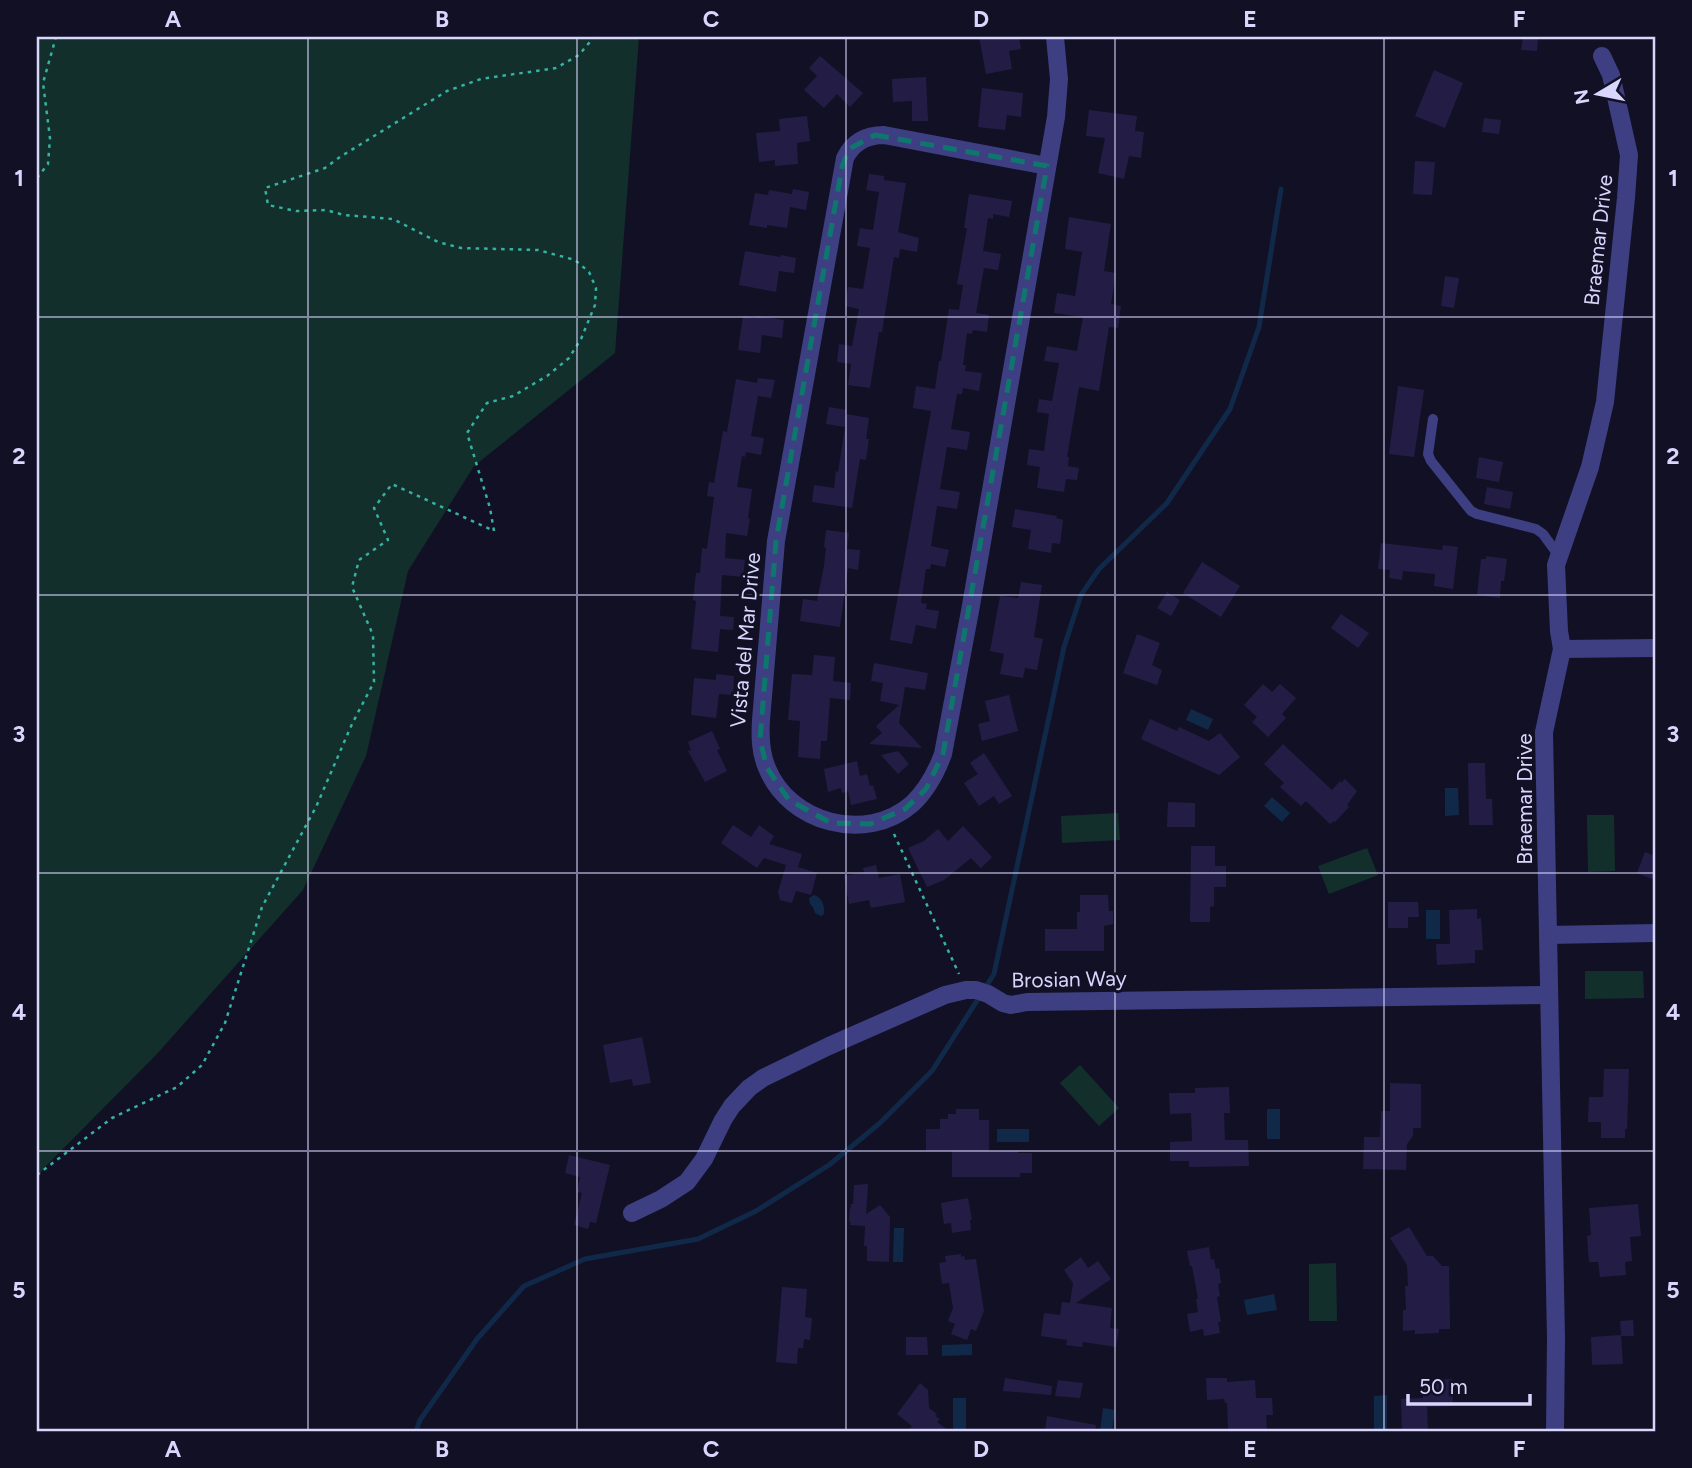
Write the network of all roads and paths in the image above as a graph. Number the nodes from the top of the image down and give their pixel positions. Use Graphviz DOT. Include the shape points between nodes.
graph roads {
  1 [pos="55,37"];
  2 [pos="594,37"];
  3 [pos="1055,37"];
  4 [pos="1602,56"];
  5 [pos="1047,166"];
  6 [pos="37,178"];
  7 [pos="1433,419"];
  8 [pos="1559,557"];
  9 [pos="1655,648"];
  10 [pos="1562,649"];
  11 [pos="887,819"];
  12 [pos="1655,933"];
  13 [pos="1548,935"];
  14 [pos="966,990"];
  15 [pos="1549,995"];
  16 [pos="37,1175"];
  17 [pos="632,1213"];
  18 [pos="1555,1431"];
  1 -- 6 [label="path" via="43,83 50,138 48,164"];
  2 -- 16 [label="path" via="579,55 555,68 481,79 447,91 325,168 265,188 268,205 393,219 438,242 461,248 538,250 575,260 589,272 596,288 595,305 569,358 513,396 487,404 467,433 494,531 391,484 374,508 388,540 359,560 352,587 373,635 374,682 316,807 262,908 225,1023 202,1065 177,1087 112,1118"];
  3 -- 5 [label="street, Vista del Mar Drive" via="1059,79"];
  4 -- 8 [label="street, Braemar Drive" via="1611,75 1629,155 1626,198 1605,402 1590,467"];
  5 -- 11 [label="street, Vista del Mar Drive" via="943,754 926,789"];
  5 -- 11 [label="street, Vista del Mar Drive" via="874,135 849,149 842,167 776,541 760,740 776,785 804,812 850,825"];
  7 -- 8 [label="lane" via="1428,454 1471,510 1536,529"];
  8 -- 10 [label="street, Braemar Drive"];
  9 -- 10 [label="street"];
  10 -- 13 [label="street, Braemar Drive" via="1545,732"];
  11 -- 14 [label="path"];
  12 -- 13 [label="street"];
  13 -- 15 [label="street, Braemar Drive"];
  14 -- 15 [label="street, Brosian Way" via="1011,1005"];
  14 -- 17 [label="street" via="945,995 763,1078 732,1106 687,1182"];
  15 -- 18 [label="street, Braemar Drive"];
}
